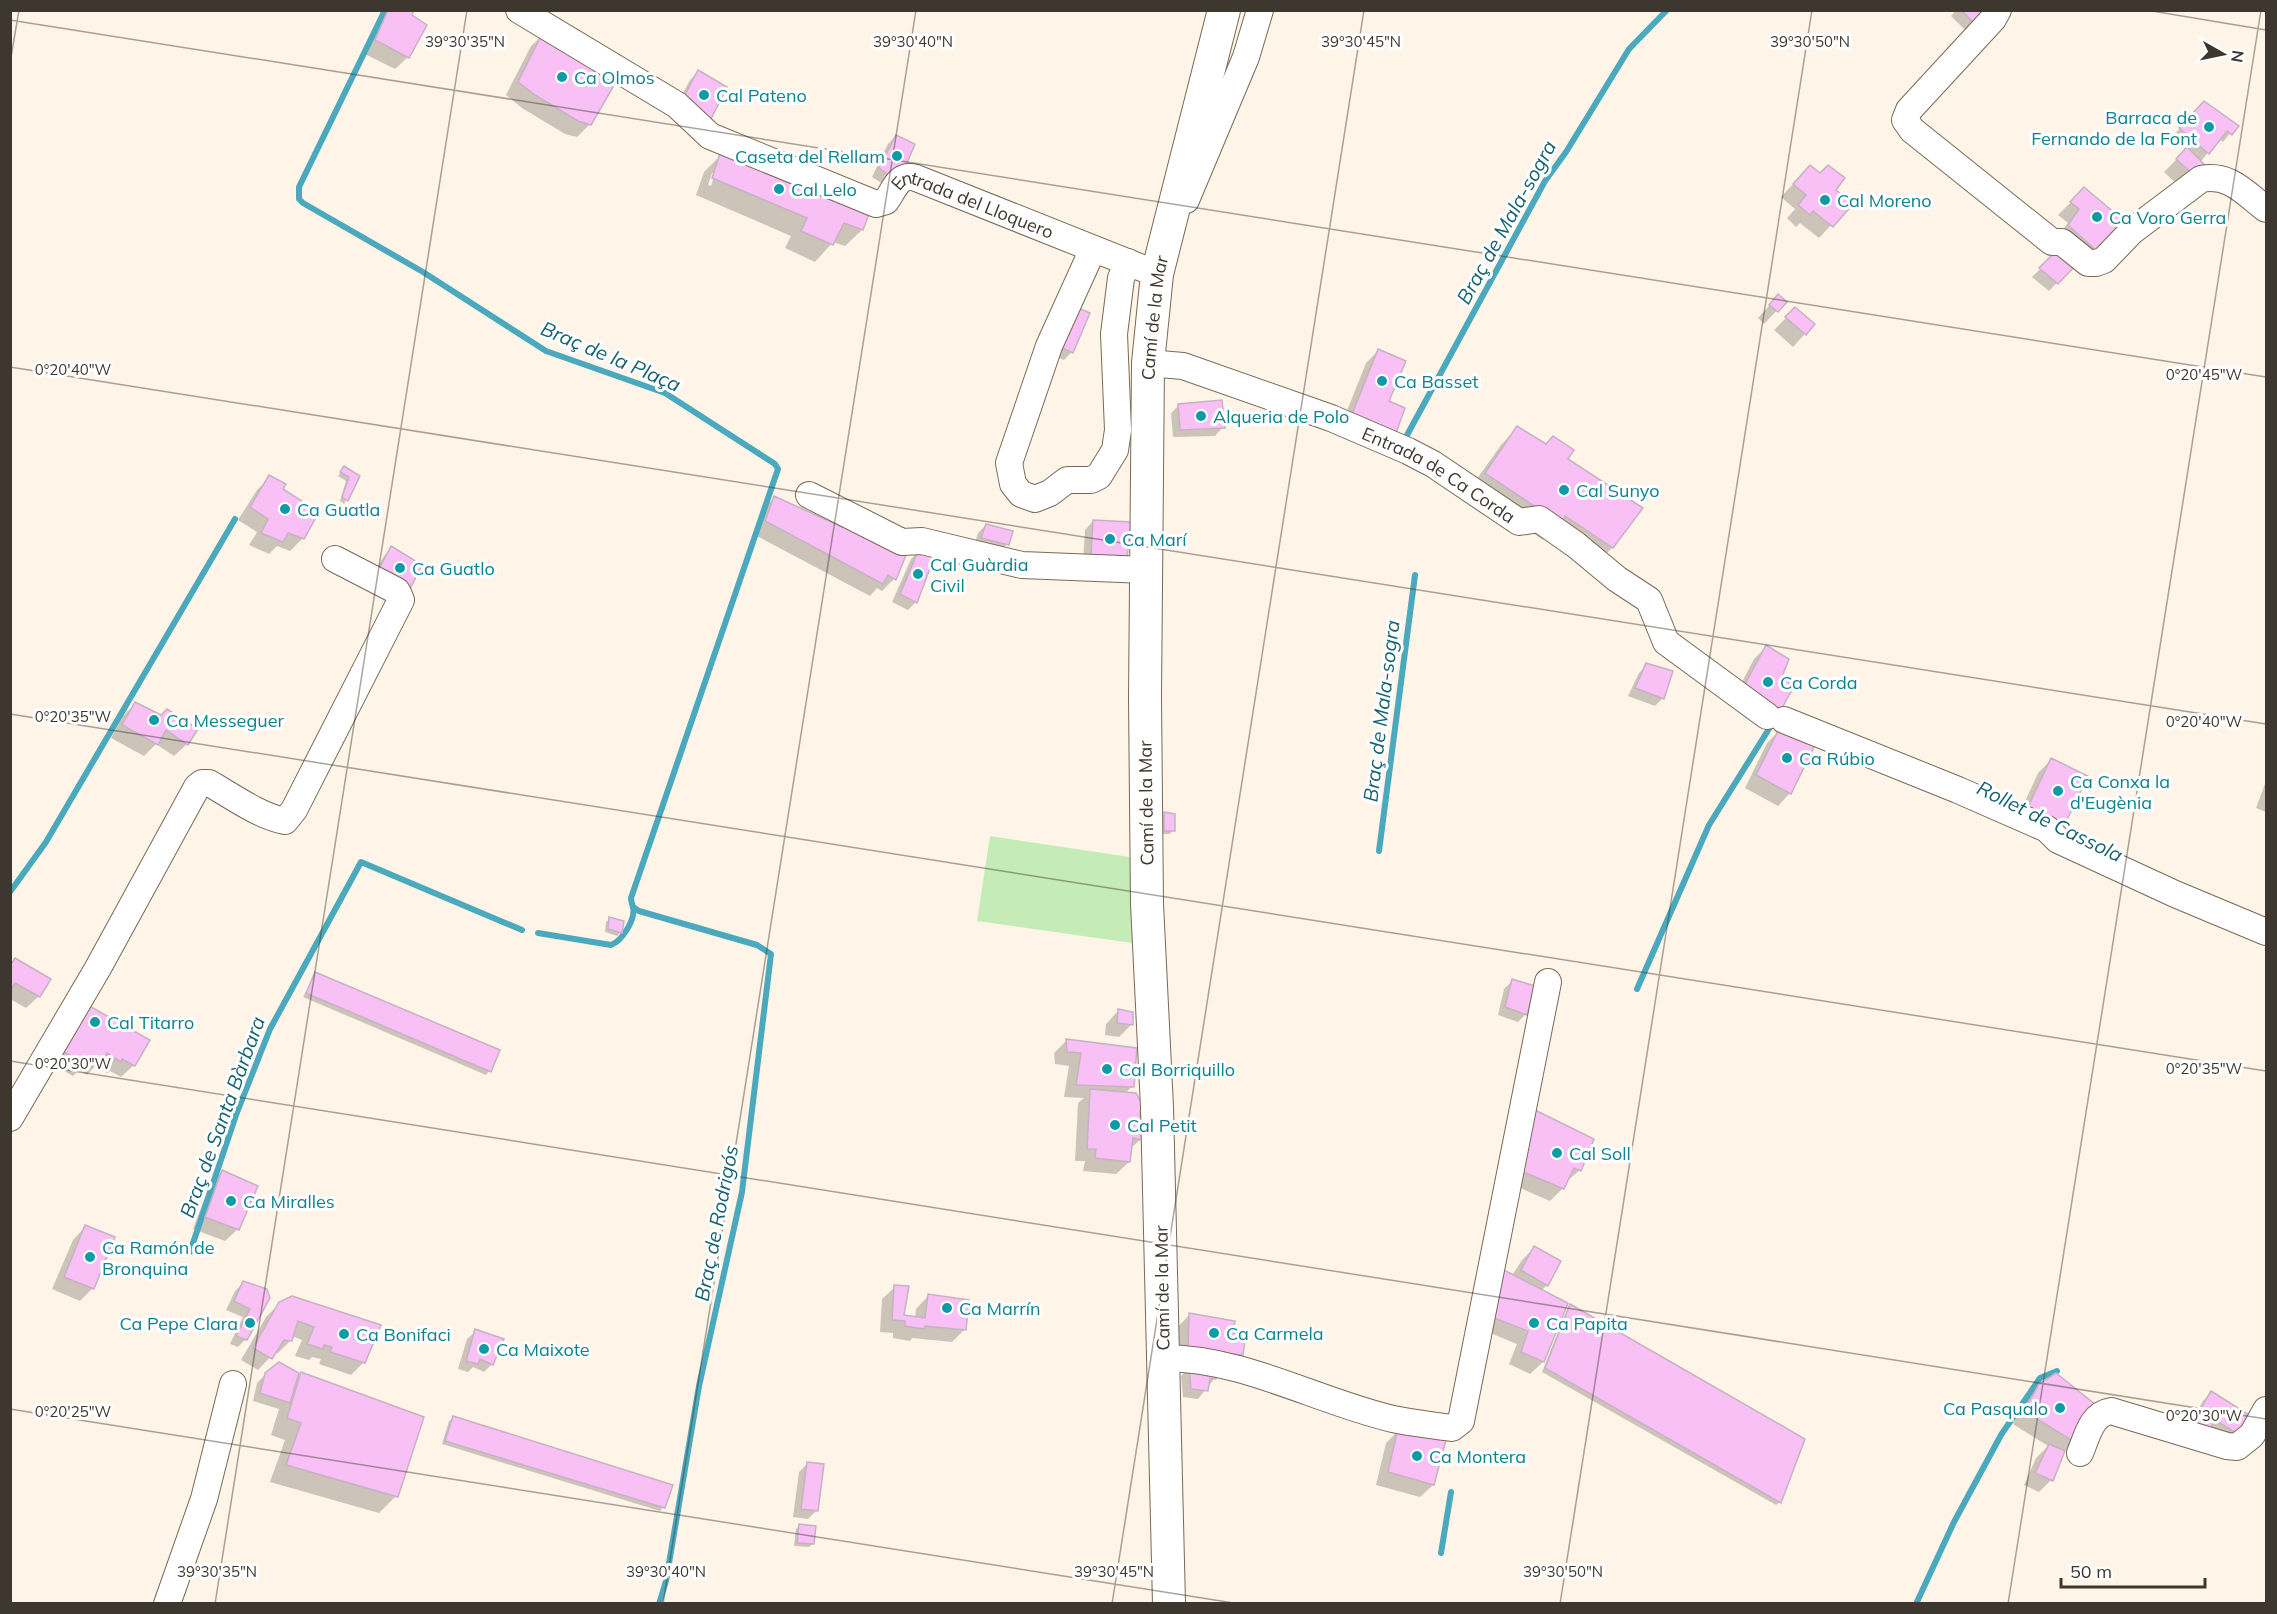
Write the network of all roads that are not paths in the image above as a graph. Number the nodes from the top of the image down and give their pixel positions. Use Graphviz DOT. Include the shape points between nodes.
graph roads {
  1 [pos="519,10"];
  2 [pos="1224,10"];
  3 [pos="1260,10"];
  4 [pos="1998,10"];
  5 [pos="2266,209"];
  6 [pos="1166,240"];
  7 [pos="1093,249"];
  8 [pos="1128,262"];
  9 [pos="1157,274"];
  10 [pos="1148,363"];
  11 [pos="809,495"];
  12 [pos="335,559"];
  13 [pos="1146,570"];
  14 [pos="2266,932"];
  15 [pos="1548,982"];
  16 [pos="10,1118"];
  17 [pos="1163,1358"];
  18 [pos="233,1384"];
  19 [pos="2266,1410"];
  20 [pos="2259,1443"];
  21 [pos="2080,1453"];
  22 [pos="167,1604"];
  23 [pos="1169,1604"];
  1 -- 7 [label="street, Entrada del Lloquero" via="677,105 710,136 876,204 886,201 901,178 910,176"];
  2 -- 6 [label="main road, Camí de la Mar"];
  3 -- 6 [label="street" via="1220,121"];
  4 -- 5 [label="street" via="1909,110 1905,120 1912,130 2052,242 2062,242 2088,263 2104,260 2132,231 2202,179 2214,176 2226,179"];
  6 -- 9 [label="main road, Camí de la Mar"];
  7 -- 8 [label="street, Entrada del Lloquero"];
  7 -- 8 [label="street" via="1049,346 1009,463 1012,484 1021,494 1035,499 1067,480 1091,480 1099,476 1115,450 1118,430 1114,334 1121,278"];
  8 -- 9 [label="street, Entrada del Lloquero"];
  9 -- 10 [label="main road, Camí de la Mar"];
  10 -- 13 [label="main road, Camí de la Mar"];
  10 -- 14 [label="street, Entrada de Ca Corda" via="1183,366 1331,418 1408,451 1519,522 1539,519 1576,545 1649,600 1666,642 1776,718 2047,828 2058,840"];
  11 -- 13 [label="street" via="902,542 922,541 1022,565"];
  12 -- 16 [label="street" via="397,591 401,600 294,810 285,821 279,820 209,783 197,787"];
  13 -- 17 [label="main road, Camí de la Mar" via="1147,904"];
  15 -- 17 [label="street" via="1457,1426 1393,1419 1222,1364"];
  17 -- 23 [label="main road, Camí de la Mar"];
  18 -- 22 [label="street" via="204,1499"];
  19 -- 20 [label="street"];
  20 -- 21 [label="street" via="2227,1446 2111,1411 2095,1419"];
}
